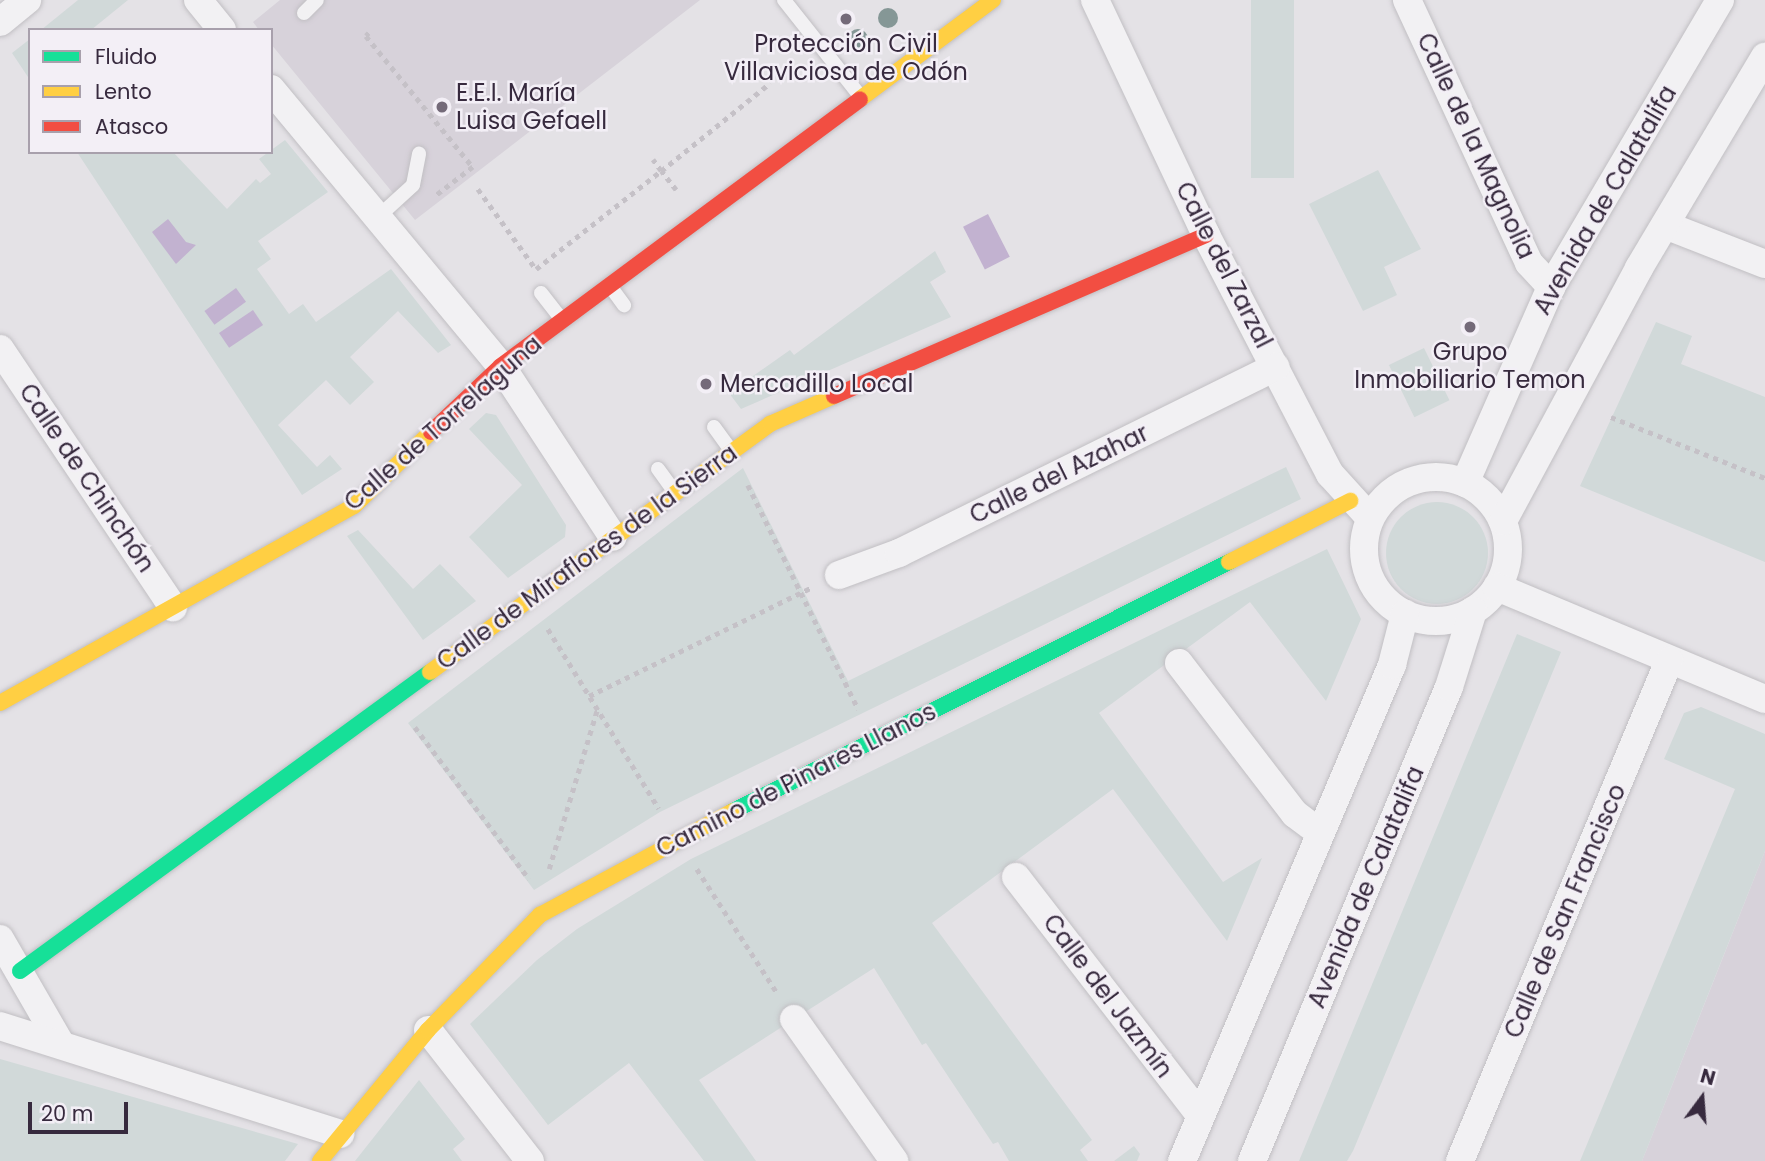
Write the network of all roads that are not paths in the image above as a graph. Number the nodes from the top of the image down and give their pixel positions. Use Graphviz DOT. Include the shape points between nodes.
graph roads {
  1 [pos="27,0"];
  2 [pos="198,0"];
  3 [pos="317,0"];
  4 [pos="784,0"];
  5 [pos="993,0"];
  6 [pos="1095,0"];
  7 [pos="1407,0"];
  8 [pos="1720,0"];
  9 [pos="304,13"];
  10 [pos="0,22"];
  11 [pos="220,28"];
  12 [pos="1765,57"];
  13 [pos="273,91"];
  14 [pos="861,97"];
  15 [pos="419,154"];
  16 [pos="378,217"];
  17 [pos="1665,225"];
  18 [pos="1206,235"];
  19 [pos="1765,264"];
  20 [pos="609,285"];
  21 [pos="1551,287"];
  22 [pos="541,293"];
  23 [pos="624,304"];
  24 [pos="559,328"];
  25 [pos="0,349"];
  26 [pos="501,366"];
  27 [pos="1276,367"];
  28 [pos="714,427"];
  29 [pos="730,453"];
  30 [pos="659,469"];
  31 [pos="1465,483"];
  32 [pos="675,492"];
  33 [pos="1360,510"];
  34 [pos="1503,521"];
  35 [pos="613,537"];
  36 [pos="839,575"];
  37 [pos="1497,587"];
  38 [pos="173,607"];
  39 [pos="1473,611"];
  40 [pos="1405,614"];
  41 [pos="1669,661"];
  42 [pos="1180,663"];
  43 [pos="1765,699"];
  44 [pos="0,703"];
  45 [pos="1320,833"];
  46 [pos="1016,877"];
  47 [pos="0,939"];
  48 [pos="20,971"];
  49 [pos="794,1018"];
  50 [pos="0,1026"];
  51 [pos="428,1030"];
  52 [pos="60,1043"];
  53 [pos="1200,1115"];
  54 [pos="340,1134"];
  55 [pos="320,1161"];
  56 [pos="530,1161"];
  57 [pos="894,1161"];
  58 [pos="1182,1161"];
  59 [pos="1252,1161"];
  60 [pos="1460,1161"];
  1 -- 10 [label="street"];
  2 -- 11 [label="street"];
  3 -- 9 [label="lane"];
  4 -- 14 [label="lane"];
  5 -- 14 [label="street, Calle de Torrelaguna"];
  6 -- 18 [label="street, Calle del Zarzal"];
  7 -- 21 [label="street, Calle de la Magnolia" via="1529,262"];
  8 -- 21 [label="street, Avenida de Calatalifa"];
  12 -- 17 [label="street"];
  13 -- 16 [label="street"];
  14 -- 20 [label="street, Calle de Torrelaguna"];
  15 -- 16 [label="lane" via="412,185"];
  16 -- 26 [label="street"];
  17 -- 19 [label="street"];
  17 -- 34 [label="street"];
  18 -- 27 [label="street, Calle del Zarzal"];
  18 -- 29 [label="street, Calle de Miraflores de la Sierra" via="770,424"];
  20 -- 23 [label="lane"];
  20 -- 24 [label="street, Calle de Torrelaguna"];
  21 -- 31 [label="street, Avenida de Calatalifa"];
  22 -- 24 [label="lane"];
  24 -- 26 [label="street, Calle de Torrelaguna"];
  25 -- 38 [label="street, Calle de Chinchón"];
  26 -- 35 [label="street"];
  26 -- 38 [label="street, Calle de Torrelaguna" via="354,506"];
  27 -- 33 [label="street, Calle del Zarzal" via="1330,474"];
  27 -- 36 [label="street, Calle del Azahar" via="899,552"];
  28 -- 29 [label="lane"];
  29 -- 32 [label="street, Calle de Miraflores de la Sierra"];
  30 -- 32 [label="lane"];
  31 -- 33 [label="street" via="1444,477 1400,485"];
  31 -- 34 [label="street" via="1481,492"];
  32 -- 35 [label="street, Calle de Miraflores de la Sierra"];
  33 -- 40 [label="street" via="1372,583"];
  33 -- 51 [label="street, Camino de Pinares Llanos" via="1299,531 872,740 557,905 540,915"];
  34 -- 37 [label="street" via="1507,566"];
  35 -- 48 [label="street, Calle de Miraflores de la Sierra"];
  37 -- 39 [label="street"];
  37 -- 41 [label="street"];
  38 -- 44 [label="street, Calle de Torrelaguna"];
  39 -- 40 [label="street" via="1450,620"];
  39 -- 59 [label="street, Avenida de Calatalifa" via="1449,687"];
  40 -- 45 [label="street" via="1392,665"];
  41 -- 43 [label="street"];
  41 -- 60 [label="street, Calle de San Francisco"];
  42 -- 45 [label="street" via="1295,814"];
  45 -- 53 [label="street"];
  46 -- 53 [label="street, Calle del Jazmín"];
  47 -- 48 [label="street"];
  48 -- 52 [label="street"];
  49 -- 57 [label="street"];
  50 -- 52 [label="street"];
  51 -- 54 [label="street, Camino de Pinares Llanos"];
  51 -- 56 [label="street"];
  52 -- 54 [label="street"];
  53 -- 58 [label="street"];
  54 -- 55 [label="street, Camino de Pinares Llanos"];
}
